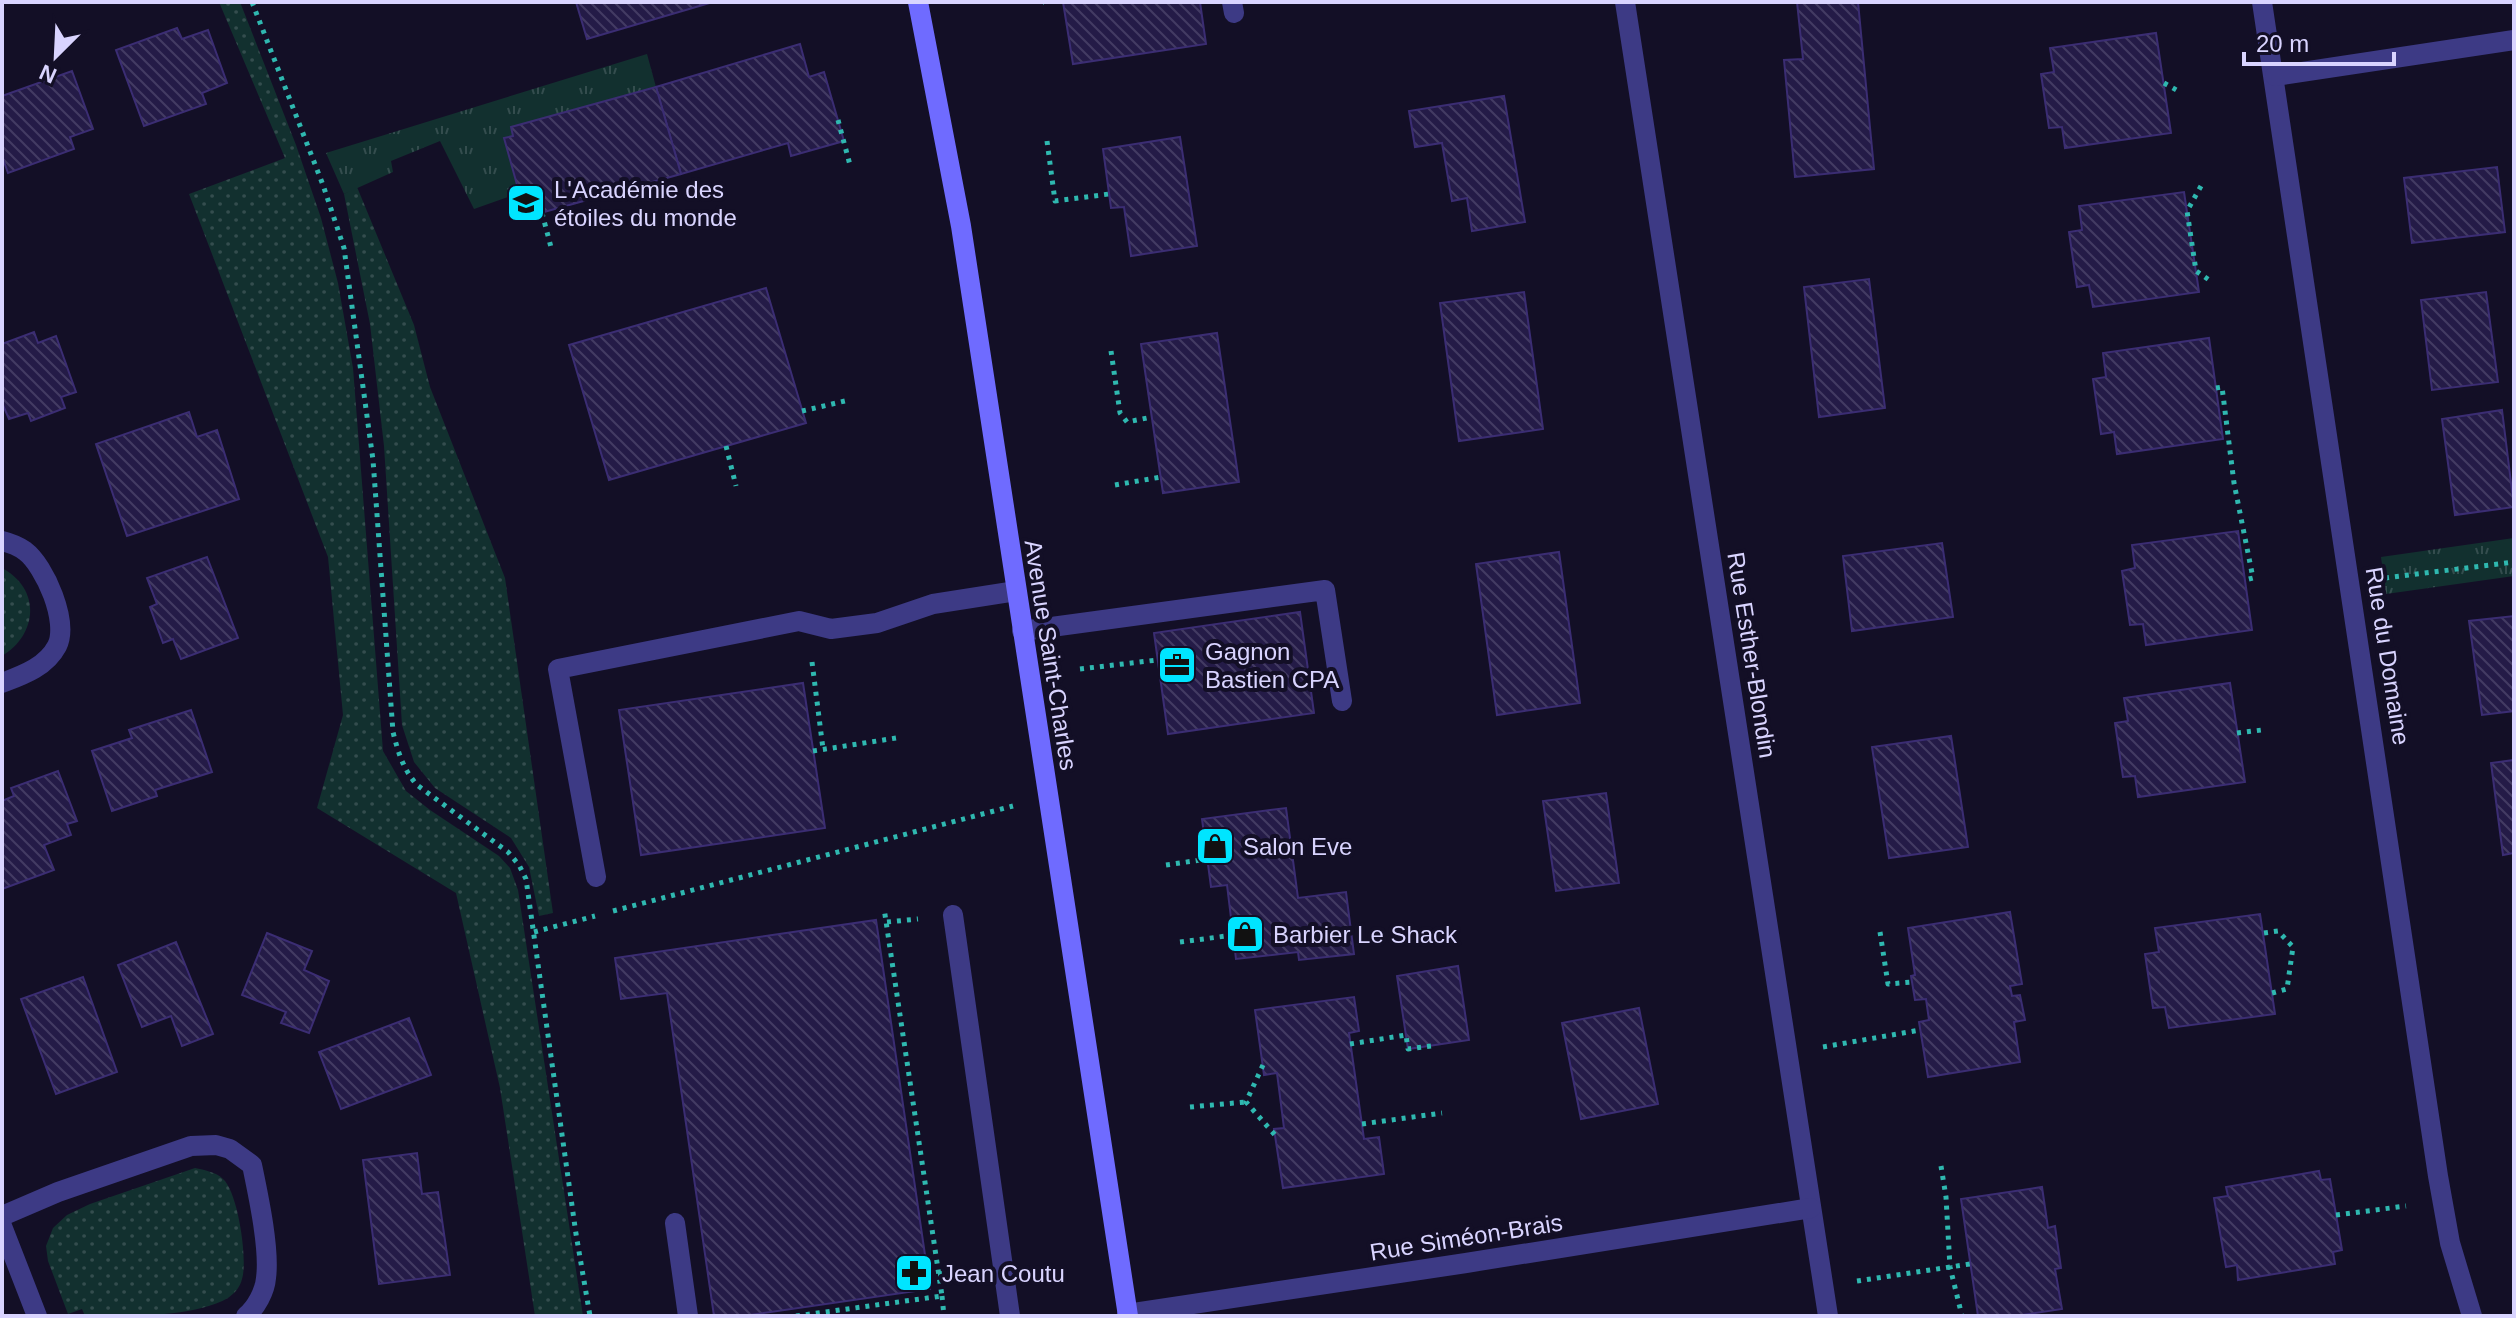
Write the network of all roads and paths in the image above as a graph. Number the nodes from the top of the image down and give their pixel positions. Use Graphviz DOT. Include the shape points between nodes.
graph roads {
  1 [pos="252,2"];
  2 [pos="918,2"];
  3 [pos="1625,2"];
  4 [pos="2262,2"];
  5 [pos="2514,40"];
  6 [pos="2275,76"];
  7 [pos="2164,83"];
  8 [pos="2180,92"];
  9 [pos="838,120"];
  10 [pos="1047,141"];
  11 [pos="850,165"];
  12 [pos="2201,186"];
  13 [pos="1109,194"];
  14 [pos="542,213"];
  15 [pos="552,251"];
  16 [pos="2212,282"];
  17 [pos="1111,351"];
  18 [pos="2216,388"];
  19 [pos="845,401"];
  20 [pos="802,411"];
  21 [pos="1152,417"];
  22 [pos="726,446"];
  23 [pos="1161,477"];
  24 [pos="1115,485"];
  25 [pos="736,486"];
  26 [pos="2,541"];
  27 [pos="2514,562"];
  28 [pos="2384,578"];
  29 [pos="2245,580"];
  30 [pos="1016,591"];
  31 [pos="1022,631"];
  32 [pos="811,651"];
  33 [pos="1157,660"];
  34 [pos="1080,669"];
  35 [pos="2,683"];
  36 [pos="1342,701"];
  37 [pos="2262,730"];
  38 [pos="2237,733"];
  39 [pos="896,738"];
  40 [pos="823,749"];
  41 [pos="813,751"];
  42 [pos="1008,807"];
  43 [pos="1207,859"];
  44 [pos="1166,865"];
  45 [pos="596,877"];
  46 [pos="884,908"];
  47 [pos="611,912"];
  48 [pos="953,915"];
  49 [pos="595,916"];
  50 [pos="534,932"];
  51 [pos="1880,932"];
  52 [pos="2264,933"];
  53 [pos="1234,935"];
  54 [pos="1180,942"];
  55 [pos="1912,982"];
  56 [pos="2272,993"];
  57 [pos="1920,1030"];
  58 [pos="1350,1044"];
  59 [pos="1431,1046"];
  60 [pos="1822,1047"];
  61 [pos="1263,1065"];
  62 [pos="1246,1102"];
  63 [pos="1190,1107"];
  64 [pos="1442,1113"];
  65 [pos="1362,1124"];
  66 [pos="1275,1135"];
  67 [pos="1941,1166"];
  68 [pos="2406,1206"];
  69 [pos="1811,1208"];
  70 [pos="2336,1215"];
  71 [pos="2,1216"];
  72 [pos="675,1223"];
  73 [pos="2,1226"];
  74 [pos="1970,1264"];
  75 [pos="1950,1267"];
  76 [pos="939,1274"];
  77 [pos="928,1275"];
  78 [pos="1854,1281"];
  79 [pos="942,1296"];
  80 [pos="1124,1315"];
  81 [pos="37,1316"];
  82 [pos="246,1316"];
  83 [pos="590,1316"];
  84 [pos="688,1316"];
  85 [pos="796,1316"];
  86 [pos="944,1316"];
  87 [pos="1010,1316"];
  88 [pos="1828,1316"];
  89 [pos="1962,1316"];
  90 [pos="2472,1316"];
  1 -- 50 [label="path" via="344,248 373,460 398,754 417,785 490,836 519,865"];
  2 -- 30 [label="street, Avenue Saint-Charles" via="961,226"];
  3 -- 69 [label="street, Rue Esther-Blondin"];
  4 -- 6 [label="street, Rue du Domaine"];
  5 -- 6 [label="street"];
  6 -- 90 [label="street, Rue du Domaine" via="2438,1176 2450,1243"];
  7 -- 8 [label="path"];
  9 -- 11 [label="path"];
  10 -- 13 [label="path" via="1055,201"];
  12 -- 16 [label="path" via="2187,211 2196,271"];
  14 -- 15 [label="path"];
  17 -- 21 [label="path" via="1120,413 1127,422"];
  18 -- 29 [label="path" via="2222,387 2253,578"];
  19 -- 20 [label="path"];
  22 -- 25 [label="path"];
  23 -- 24 [label="path"];
  26 -- 35 [label="street" via="24,550 43,571 61,625 59,643 49,657"];
  27 -- 28 [label="path"];
  30 -- 31 [label="street, Avenue Saint-Charles"];
  30 -- 45 [label="street" via="933,604 877,623 831,629 799,621 558,669"];
  31 -- 36 [label="street" via="1325,590"];
  31 -- 80 [label="street, Avenue Saint-Charles"];
  32 -- 40 [label="path"];
  33 -- 34 [label="path"];
  37 -- 38 [label="path"];
  39 -- 40 [label="path"];
  40 -- 41 [label="path"];
  42 -- 47 [label="path"];
  43 -- 44 [label="path"];
  46 -- 76 [label="path"];
  48 -- 87 [label="street"];
  49 -- 50 [label="path"];
  50 -- 83 [label="path"];
  51 -- 55 [label="path" via="1888,984"];
  52 -- 56 [label="path" via="2278,931 2293,947 2287,989"];
  53 -- 54 [label="path"];
  57 -- 60 [label="path"];
  58 -- 59 [label="path" via="1406,1035 1408,1049"];
  61 -- 62 [label="path"];
  62 -- 63 [label="path"];
  62 -- 66 [label="path"];
  64 -- 65 [label="path"];
  67 -- 75 [label="path"];
  68 -- 70 [label="path"];
  69 -- 80 [label="street, Rue Siméon-Brais"];
  69 -- 88 [label="street, Rue Esther-Blondin"];
  71 -- 82 [label="street" via="191,1146 230,1149 252,1165 266,1260 260,1297"];
  72 -- 84 [label="street"];
  73 -- 81 [label="street"];
  74 -- 75 [label="path"];
  75 -- 78 [label="path"];
  75 -- 89 [label="path"];
  76 -- 77 [label="path"];
  76 -- 79 [label="path"];
  79 -- 85 [label="path"];
  79 -- 86 [label="path"];
}
